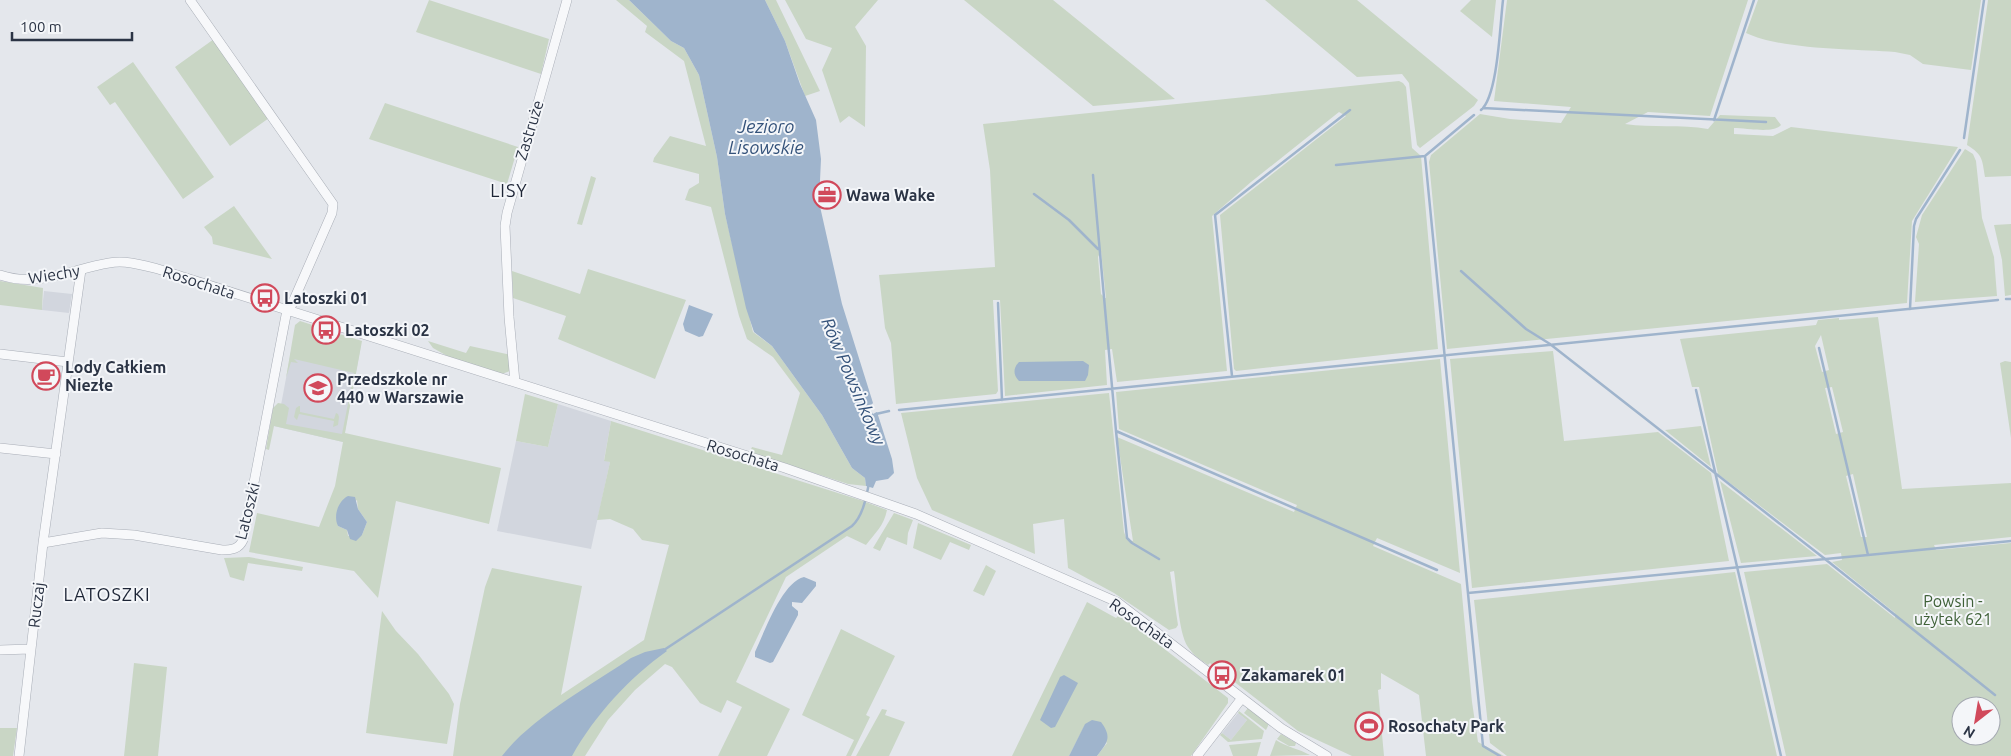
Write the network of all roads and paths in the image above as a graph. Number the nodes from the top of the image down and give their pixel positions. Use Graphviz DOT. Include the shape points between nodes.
graph roads {
  1 [pos="190,0"];
  2 [pos="567,0"];
  3 [pos="109,263"];
  4 [pos="81,270"];
  5 [pos="0,275"];
  6 [pos="288,310"];
  7 [pos="0,354"];
  8 [pos="68,362"];
  9 [pos="515,382"];
  10 [pos="0,448"];
  11 [pos="56,454"];
  12 [pos="43,543"];
  13 [pos="30,649"];
  14 [pos="0,650"];
  15 [pos="1242,698"];
  16 [pos="19,756"];
  17 [pos="1197,756"];
  18 [pos="1327,756"];
  1 -- 6 [label="street" via="333,204 332,213"];
  2 -- 9 [label="street, Zastruże" via="506,213 509,317"];
  3 -- 4 [label="street, Wiechy"];
  3 -- 6 [label="street, Rosochata" via="126,262 158,269"];
  4 -- 5 [label="street, Wiechy" via="45,279 23,280"];
  4 -- 8 [label="street, Ruczaj"];
  6 -- 9 [label="street, Rosochata"];
  6 -- 12 [label="street, Latoszki" via="243,540 238,547 222,550 102,533"];
  7 -- 8 [label="street"];
  8 -- 11 [label="street, Ruczaj"];
  9 -- 15 [label="street, Rosochata" via="861,493 916,514 1117,602"];
  10 -- 11 [label="street"];
  11 -- 12 [label="street, Ruczaj"];
  12 -- 13 [label="street, Ruczaj"];
  13 -- 14 [label="street"];
  13 -- 16 [label="street, Ruczaj"];
  15 -- 17 [label="street"];
  15 -- 18 [label="street, Rosochata" via="1294,737"];
}
